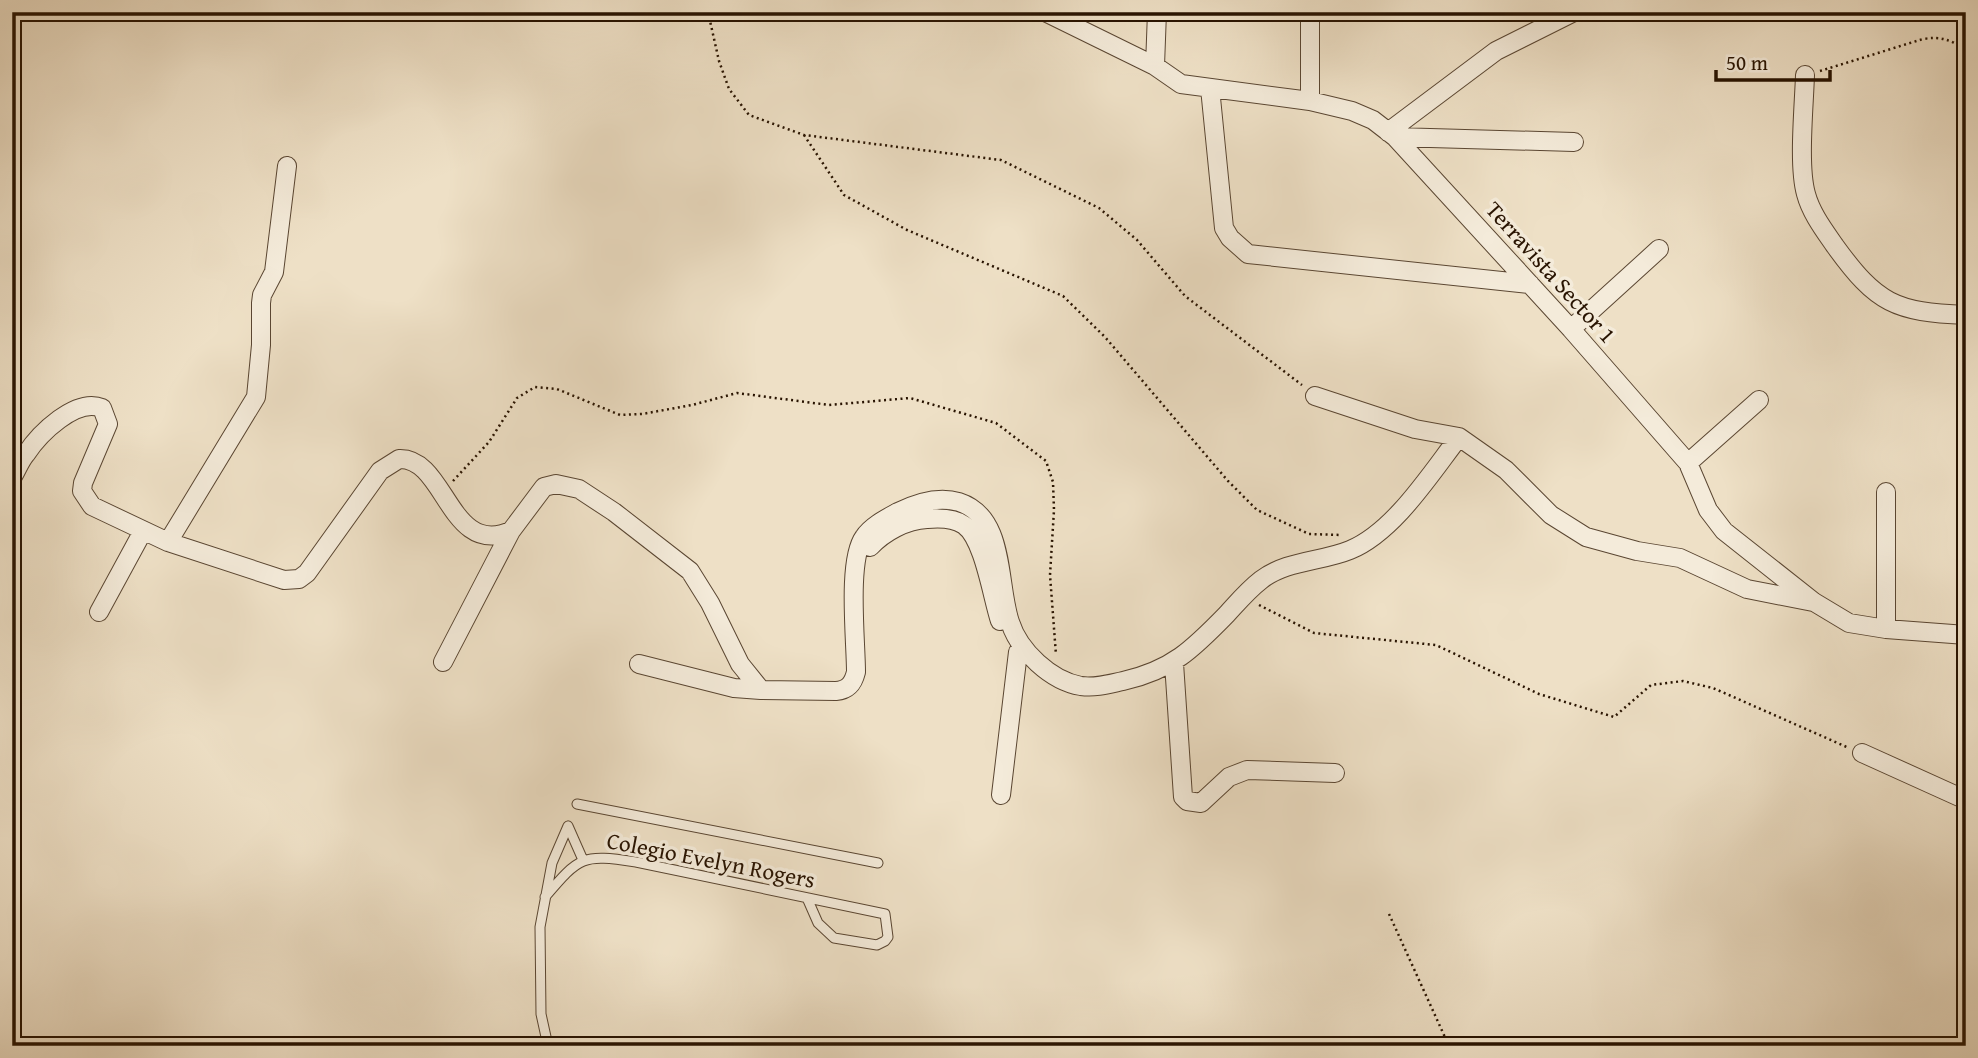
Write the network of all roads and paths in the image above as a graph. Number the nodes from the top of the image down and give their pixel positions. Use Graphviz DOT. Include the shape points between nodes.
graph roads {
  1 [pos="708,12"];
  2 [pos="1045,12"];
  3 [pos="1157,12"];
  4 [pos="1310,12"];
  5 [pos="1574,12"];
  6 [pos="1966,50"];
  7 [pos="1155,66"];
  8 [pos="1805,75"];
  9 [pos="1210,88"];
  10 [pos="1310,101"];
  11 [pos="1392,134"];
  12 [pos="804,135"];
  13 [pos="1574,142"];
  14 [pos="287,166"];
  15 [pos="1659,249"];
  16 [pos="1530,284"];
  17 [pos="1966,314"];
  18 [pos="1571,329"];
  19 [pos="1315,396"];
  20 [pos="1759,400"];
  21 [pos="1459,437"];
  22 [pos="1688,463"];
  23 [pos="12,478"];
  24 [pos="1886,492"];
  25 [pos="442,493"];
  26 [pos="143,531"];
  27 [pos="511,531"];
  28 [pos="1348,535"];
  29 [pos="168,542"];
  30 [pos="855,562"];
  31 [pos="1244,597"];
  32 [pos="1814,602"];
  33 [pos="99,612"];
  34 [pos="1886,629"];
  35 [pos="1966,635"];
  36 [pos="1018,652"];
  37 [pos="443,662"];
  38 [pos="1174,663"];
  39 [pos="639,664"];
  40 [pos="1043,666"];
  41 [pos="1058,679"];
  42 [pos="761,690"];
  43 [pos="1862,753"];
  44 [pos="1335,773"];
  45 [pos="1001,795"];
  46 [pos="1966,800"];
  47 [pos="577,804"];
  48 [pos="583,860"];
  49 [pos="878,863"];
  50 [pos="545,897"];
  51 [pos="807,898"];
  52 [pos="1389,914"];
  53 [pos="548,1046"];
  54 [pos="1449,1046"];
  1 -- 12 [label="path" via="729,89 749,115"];
  2 -- 7 [label="street, Terravista Sector 1"];
  3 -- 7 [label="street"];
  4 -- 10 [label="street"];
  5 -- 11 [label="street" via="1496,51"];
  6 -- 8 [label="path" via="1939,36"];
  7 -- 9 [label="street, Terravista Sector 1" via="1181,84"];
  8 -- 17 [label="street" via="1806,194 1842,256 1869,288 1900,307"];
  9 -- 10 [label="street, Terravista Sector 1"];
  9 -- 16 [label="street" via="1224,228 1248,254"];
  10 -- 11 [label="street, Terravista Sector 1" via="1352,111"];
  11 -- 13 [label="street"];
  11 -- 16 [label="street, Terravista Sector 1"];
  12 -- 19 [label="path" via="1001,160 1099,208 1138,240 1185,296"];
  12 -- 28 [label="path" via="844,195 907,230 1063,296 1258,510 1309,534"];
  14 -- 29 [label="street" via="274,272 262,295 256,397"];
  15 -- 18 [label="street"];
  16 -- 18 [label="street, Terravista Sector 1"];
  18 -- 22 [label="street, Terravista Sector 1"];
  19 -- 21 [label="street" via="1415,429"];
  20 -- 22 [label="street"];
  21 -- 31 [label="street" via="1374,536 1350,550 1290,565 1262,579"];
  21 -- 32 [label="street" via="1506,470 1551,515 1586,537 1680,558 1746,589"];
  22 -- 32 [label="street, Terravista Sector 1" via="1708,510 1724,531"];
  23 -- 26 [label="street" via="54,423 79,407 102,408 108,424 82,491 92,506"];
  24 -- 34 [label="street"];
  25 -- 27 [label="street" via="475,533 490,536"];
  25 -- 29 [label="street" via="417,463 394,461 380,471 307,572 294,580 278,579"];
  25 -- 41 [label="path" via="489,442 517,398 535,387 557,389 621,415 737,393 829,405 910,398 996,422 1046,461 1053,482 1050,575"];
  26 -- 29 [label="street"];
  26 -- 33 [label="street"];
  27 -- 37 [label="street"];
  27 -- 42 [label="street" via="544,488 556,484 579,489 690,571 740,664"];
  30 -- 36 [label="street" via="895,528 939,518 964,524 976,541 999,620"];
  30 -- 40 [label="street" via="864,536 888,517 928,501 951,499 969,505 992,535 1009,621"];
  30 -- 42 [label="street" via="856,672 851,684 835,691"];
  31 -- 38 [label="street"];
  31 -- 43 [label="path" via="1314,633 1436,645 1539,694 1614,717 1651,685 1683,681 1713,688"];
  32 -- 34 [label="street, Terravista Sector 1" via="1849,623"];
  34 -- 35 [label="street, Terravista Sector 1"];
  36 -- 40 [label="street"];
  36 -- 45 [label="street"];
  38 -- 41 [label="street" via="1099,686"];
  38 -- 44 [label="street" via="1183,797 1187,801 1201,803 1229,777 1247,769"];
  39 -- 42 [label="street" via="734,688"];
  40 -- 41 [label="street"];
  43 -- 46 [label="street"];
  47 -- 49 [label="lane"];
  48 -- 50 [label="lane, Colegio Evelyn Rogers"];
  48 -- 50 [label="lane" via="568,826 552,863"];
  48 -- 51 [label="lane, Colegio Evelyn Rogers" via="600,857 636,862"];
  50 -- 53 [label="lane" via="540,927 541,1014"];
  51 -- 51 [label="lane, Colegio Evelyn Rogers" via="885,914 889,934 883,943 875,944 841,939 822,929"];
  52 -- 54 [label="path"];
}
